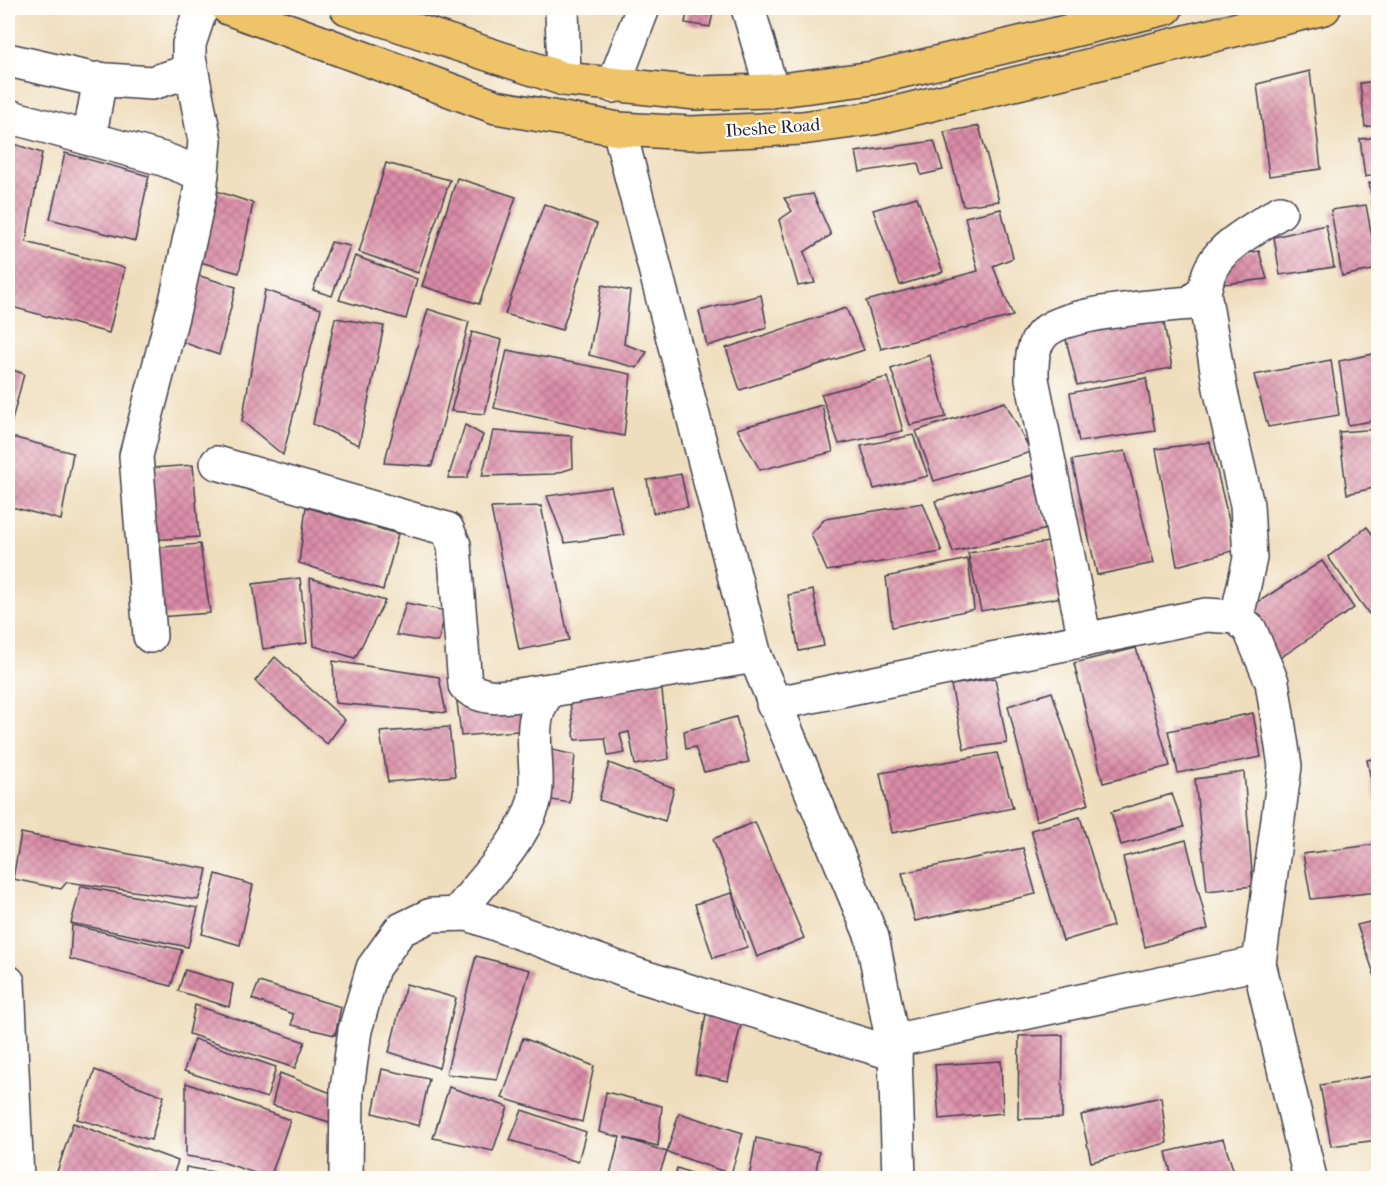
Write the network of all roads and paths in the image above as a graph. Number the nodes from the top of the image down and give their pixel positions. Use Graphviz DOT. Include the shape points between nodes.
graph roads {
  1 [pos="201,8"];
  2 [pos="228,8"];
  3 [pos="347,8"];
  4 [pos="562,8"];
  5 [pos="643,8"];
  6 [pos="748,8"];
  7 [pos="1166,8"];
  8 [pos="1324,8"];
  9 [pos="8,60"];
  10 [pos="190,71"];
  11 [pos="99,79"];
  12 [pos="564,79"];
  13 [pos="614,86"];
  14 [pos="772,91"];
  15 [pos="8,116"];
  16 [pos="619,129"];
  17 [pos="89,139"];
  18 [pos="201,174"];
  19 [pos="1280,212"];
  20 [pos="1204,292"];
  21 [pos="217,463"];
  22 [pos="1237,617"];
  23 [pos="150,636"];
  24 [pos="1085,640"];
  25 [pos="755,656"];
  26 [pos="551,690"];
  27 [pos="773,704"];
  28 [pos="457,914"];
  29 [pos="1259,963"];
  30 [pos="8,982"];
  31 [pos="893,1047"];
  32 [pos="9,1065"];
  33 [pos="17,1179"];
  34 [pos="346,1179"];
  35 [pos="899,1179"];
  36 [pos="1310,1179"];
  1 -- 10 [label="street" via="189,44"];
  2 -- 16 [label="main road, Ibeshe Road" via="496,107"];
  3 -- 12 [label="main road, Ibeshe Road"];
  4 -- 12 [label="street"];
  5 -- 13 [label="street"];
  6 -- 14 [label="street"];
  7 -- 14 [label="main road, Ibeshe Road" via="873,78"];
  8 -- 16 [label="main road, Ibeshe Road" via="875,118 802,128 691,133"];
  9 -- 11 [label="street"];
  10 -- 11 [label="street" via="152,83"];
  10 -- 18 [label="street" via="205,141"];
  11 -- 17 [label="street"];
  12 -- 13 [label="main road, Ibeshe Road"];
  13 -- 14 [label="main road, Ibeshe Road" via="696,93"];
  15 -- 17 [label="street"];
  16 -- 25 [label="street"];
  17 -- 18 [label="street" via="164,159"];
  18 -- 23 [label="street" via="176,301 136,456"];
  19 -- 20 [label="street" via="1213,264"];
  20 -- 22 [label="street" via="1220,388 1247,506 1250,558"];
  20 -- 24 [label="street" via="1190,303 1077,318 1044,333 1033,350 1032,378"];
  21 -- 26 [label="street" via="447,529 454,545 465,685 486,697"];
  22 -- 24 [label="street" via="1206,615"];
  22 -- 29 [label="street" via="1250,630 1272,682 1285,766"];
  24 -- 27 [label="street"];
  25 -- 26 [label="street"];
  25 -- 27 [label="street"];
  26 -- 28 [label="street" via="542,698 535,722 534,803 519,833"];
  27 -- 31 [label="street" via="872,937"];
  28 -- 31 [label="street" via="468,914 637,975"];
  28 -- 34 [label="street" via="431,915 400,930 373,968 355,1030 346,1089"];
  29 -- 31 [label="street"];
  29 -- 36 [label="street"];
  30 -- 32 [label="street"];
  31 -- 35 [label="street"];
  32 -- 33 [label="street"];
}
